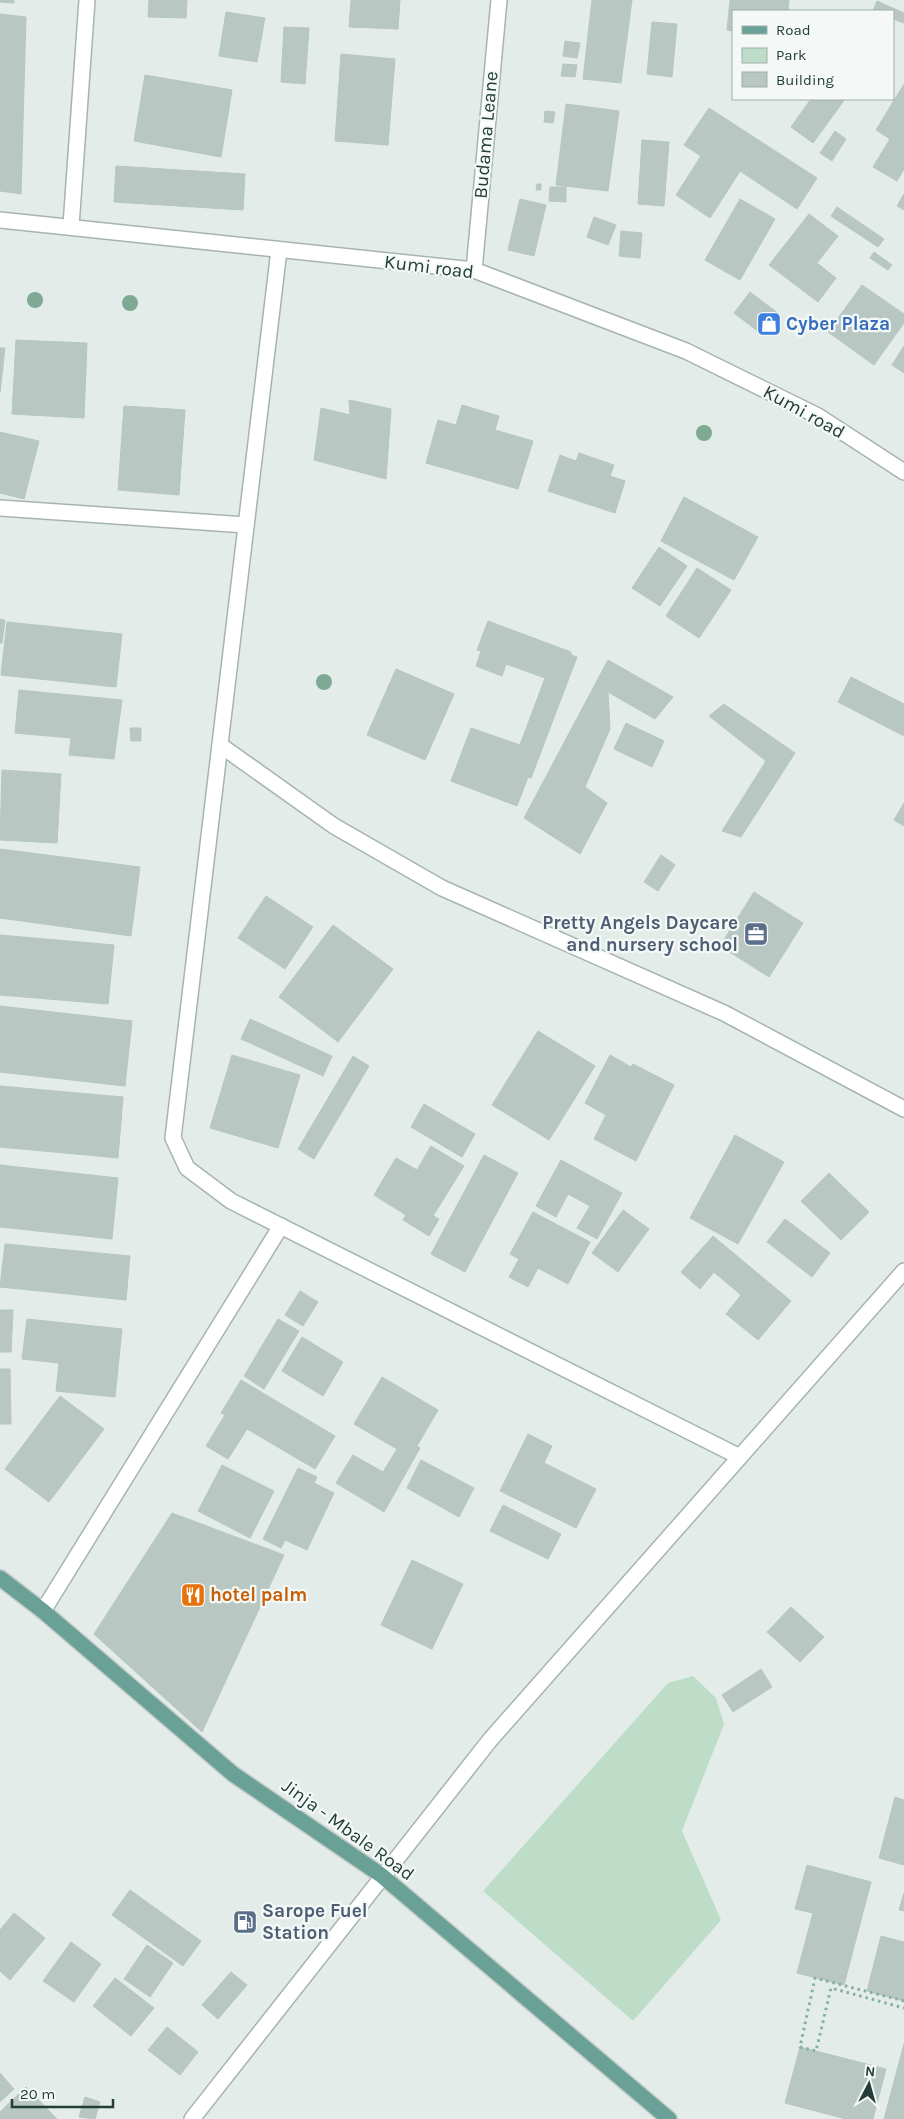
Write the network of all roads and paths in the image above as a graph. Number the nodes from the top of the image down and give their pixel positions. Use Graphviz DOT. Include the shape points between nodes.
graph roads {
  1 [pos="87,0"];
  2 [pos="499,0"];
  3 [pos="0,220"];
  4 [pos="71,226"];
  5 [pos="279,250"];
  6 [pos="474,270"];
  7 [pos="904,472"];
  8 [pos="0,508"];
  9 [pos="246,525"];
  10 [pos="220,744"];
  11 [pos="904,1110"];
  12 [pos="282,1226"];
  13 [pos="904,1271"];
  14 [pos="740,1457"];
  15 [pos="0,1578"];
  16 [pos="43,1610"];
  17 [pos="381,1875"];
  18 [pos="904,2001"];
  19 [pos="904,2008"];
  20 [pos="192,2119"];
  21 [pos="669,2119"];
  1 -- 4 [label="street"];
  2 -- 6 [label="street, Budama Leane"];
  3 -- 4 [label="street, Kumi road"];
  4 -- 5 [label="street, Kumi road"];
  5 -- 6 [label="street, Kumi road"];
  5 -- 9 [label="street"];
  6 -- 7 [label="street, Kumi road" via="686,351 818,416"];
  8 -- 9 [label="street"];
  9 -- 10 [label="street"];
  10 -- 11 [label="street" via="334,826 442,888 724,1012"];
  10 -- 12 [label="street" via="173,1138 187,1168 231,1201"];
  12 -- 14 [label="street"];
  12 -- 16 [label="street"];
  13 -- 14 [label="street"];
  14 -- 17 [label="street" via="490,1740"];
  15 -- 16 [label="main road, Jinja - Mbale Road"];
  16 -- 17 [label="main road, Jinja - Mbale Road" via="234,1774"];
  17 -- 20 [label="street"];
  17 -- 21 [label="main road, Jinja - Mbale Road"];
  18 -- 19 [label="path" via="815,1978 800,2047 816,2051 831,1988"];
}
